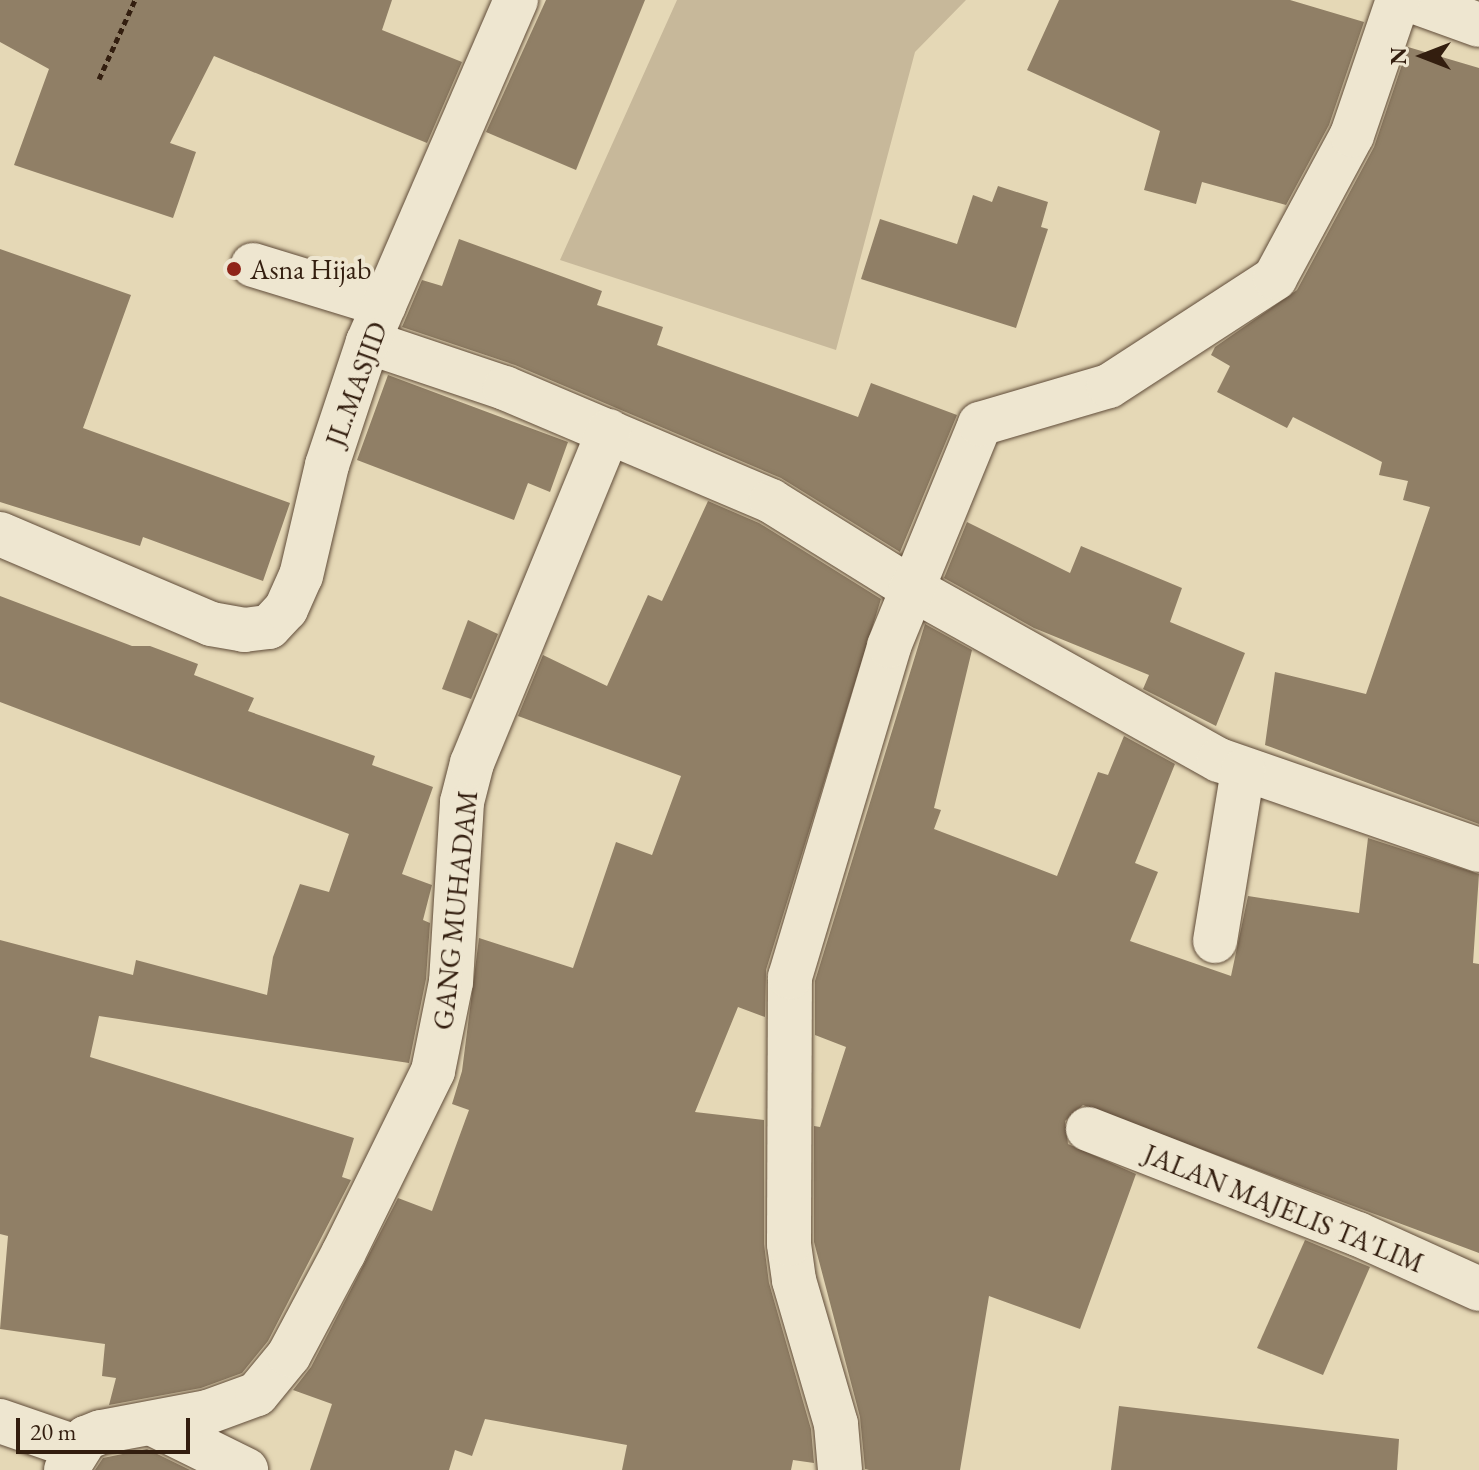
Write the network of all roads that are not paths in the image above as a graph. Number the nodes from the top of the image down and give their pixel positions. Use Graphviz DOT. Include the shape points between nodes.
graph roads {
  1 [pos="516,0"];
  2 [pos="1398,0"];
  3 [pos="1410,0"];
  4 [pos="1479,25"];
  5 [pos="253,265"];
  6 [pos="376,324"];
  7 [pos="609,431"];
  8 [pos="0,534"];
  9 [pos="911,588"];
  10 [pos="1243,770"];
  11 [pos="1479,850"];
  12 [pos="1215,941"];
  13 [pos="1088,1129"];
  14 [pos="1479,1289"];
  15 [pos="0,1421"];
  16 [pos="153,1424"];
  17 [pos="72,1459"];
  18 [pos="246,1470"];
  19 [pos="840,1470"];
  1 -- 6 [label="street, JL.MASJID"];
  2 -- 9 [label="street" via="1352,135 1275,278 1109,386 980,424"];
  3 -- 4 [label="street"];
  5 -- 6 [label="street"];
  6 -- 7 [label="street" via="505,388"];
  6 -- 8 [label="street, JL.MASJID" via="286,609 269,627 244,630 211,624"];
  7 -- 9 [label="street" via="771,501"];
  7 -- 16 [label="street, GANG MUHADAM" via="472,763 462,802 445,1027 417,1108 273,1379 257,1394 232,1404"];
  9 -- 10 [label="street" via="1190,747"];
  9 -- 19 [label="street" via="823,856 790,977 789,1244 794,1280 836,1424"];
  10 -- 11 [label="street"];
  10 -- 12 [label="street"];
  13 -- 14 [label="street, JALAN MAJELIS TA'LIM" via="1358,1234"];
  15 -- 17 [label="street"];
  16 -- 17 [label="street, GANG MUHADAM" via="101,1432"];
  16 -- 18 [label="street"];
}
